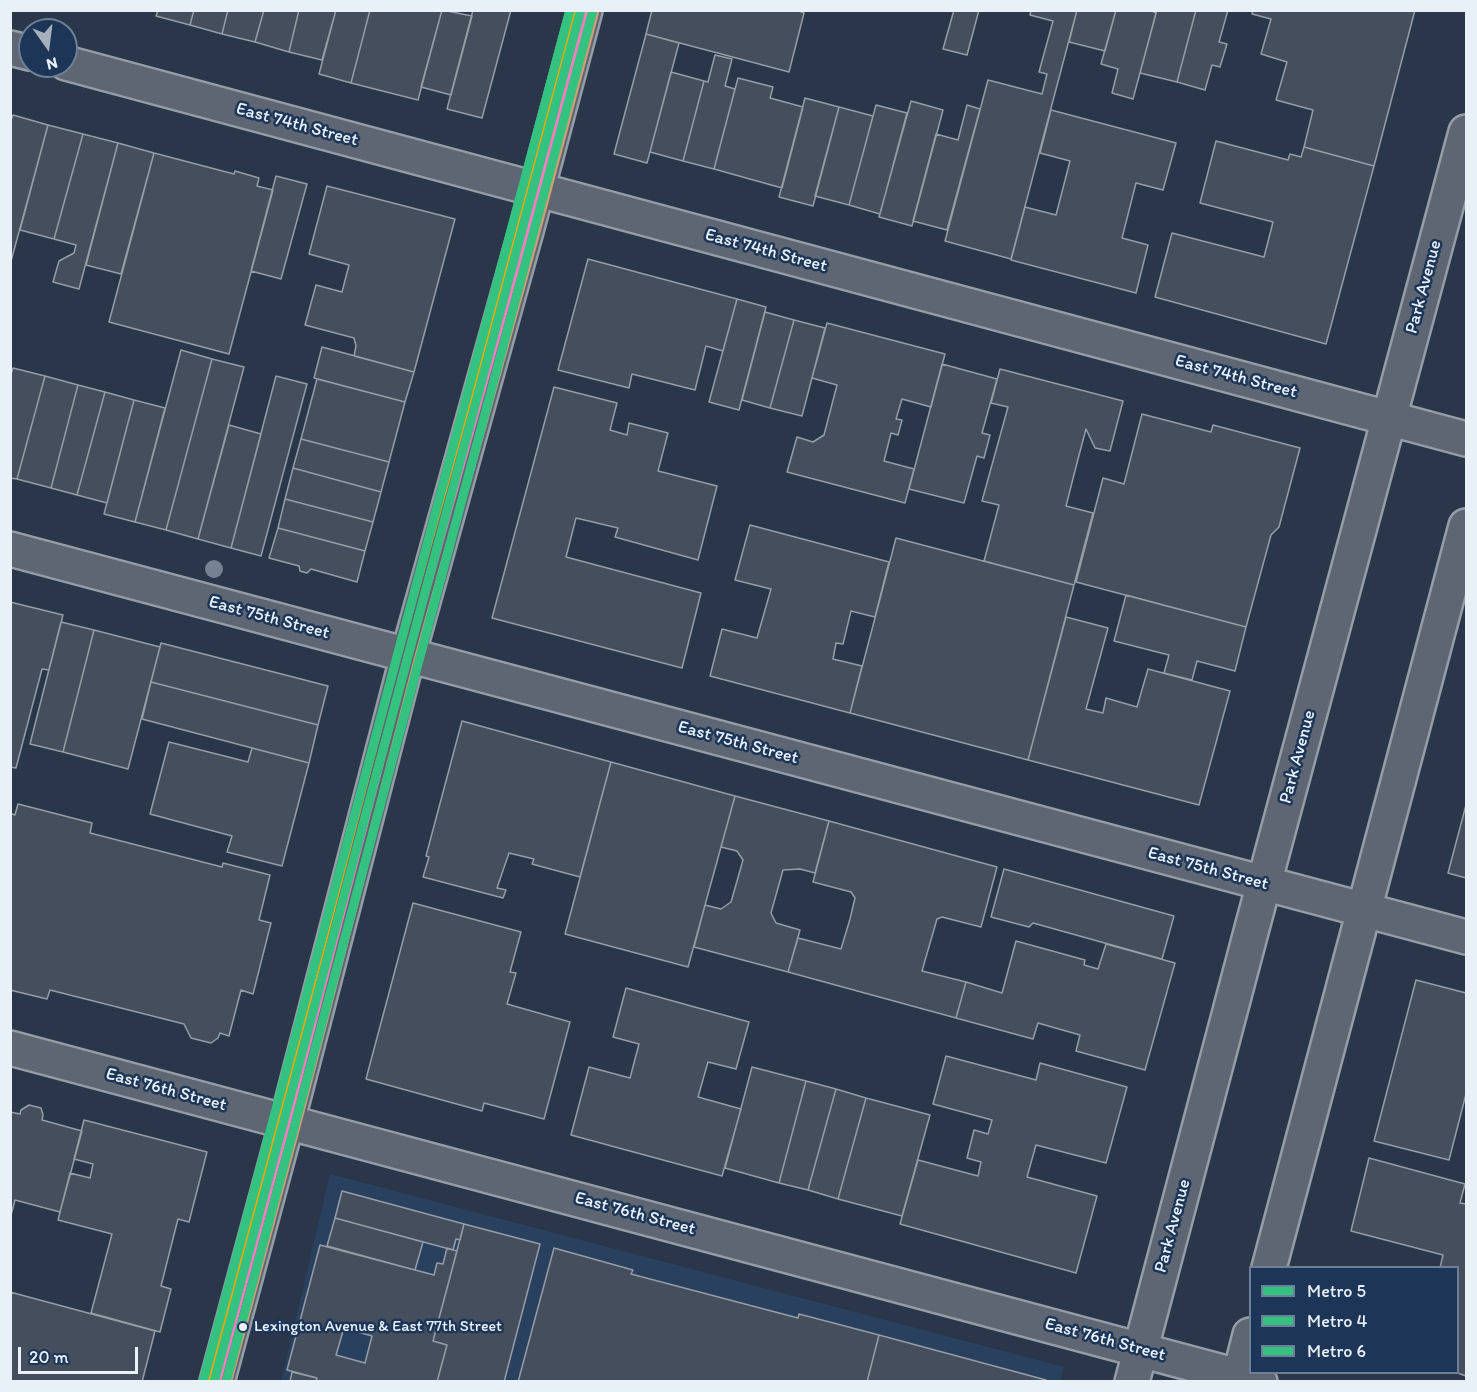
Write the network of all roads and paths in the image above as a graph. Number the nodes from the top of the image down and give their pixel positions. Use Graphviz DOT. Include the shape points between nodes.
graph roads {
  1 [pos="585,10"];
  2 [pos="78,66"];
  3 [pos="1467,132"];
  4 [pos="537,189"];
  5 [pos="1389,418"];
  6 [pos="1467,439"];
  7 [pos="1467,526"];
  8 [pos="10,549"];
  9 [pos="408,655"];
  10 [pos="1264,884"];
  11 [pos="1365,910"];
  12 [pos="1467,938"];
  13 [pos="10,1048"];
  14 [pos="287,1122"];
  15 [pos="1270,1266"];
  16 [pos="1140,1350"];
  17 [pos="1249,1353"];
  18 [pos="1246,1380"];
  19 [pos="217,1382"];
  20 [pos="1132,1382"];
  1 -- 4 [label="street"];
  2 -- 4 [label="street, East 74th Street"];
  3 -- 5 [label="street, Park Avenue"];
  4 -- 5 [label="street, East 74th Street"];
  4 -- 9 [label="street"];
  5 -- 6 [label="street, East 74th Street"];
  5 -- 10 [label="street, Park Avenue"];
  7 -- 11 [label="street"];
  8 -- 9 [label="street, East 75th Street"];
  9 -- 10 [label="street, East 75th Street"];
  9 -- 14 [label="street"];
  10 -- 11 [label="street, East 75th Street"];
  10 -- 16 [label="street, Park Avenue"];
  11 -- 12 [label="street, East 75th Street"];
  11 -- 15 [label="street"];
  13 -- 14 [label="street, East 76th Street"];
  14 -- 16 [label="street, East 76th Street"];
  14 -- 19 [label="street"];
  16 -- 18 [label="street, East 76th Street"];
  16 -- 20 [label="street, Park Avenue"];
  17 -- 18 [label="street"];
}
